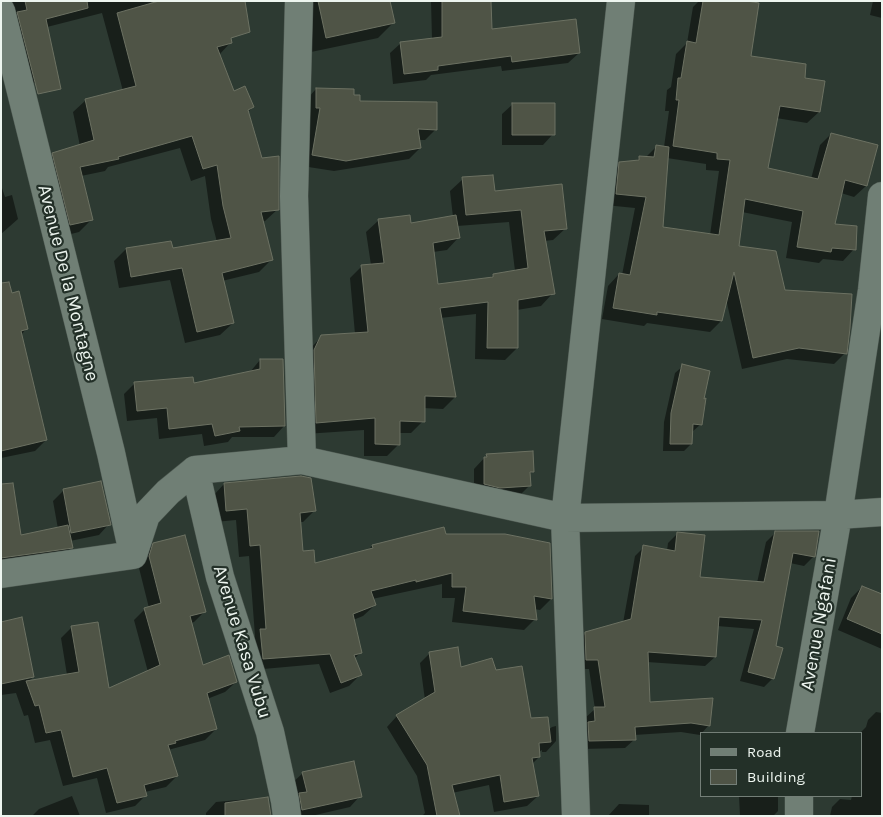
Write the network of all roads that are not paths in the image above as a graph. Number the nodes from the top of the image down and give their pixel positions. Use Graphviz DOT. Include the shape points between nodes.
graph roads {
  1 [pos="299,1"];
  2 [pos="621,1"];
  3 [pos="1,11"];
  4 [pos="882,196"];
  5 [pos="302,460"];
  6 [pos="195,470"];
  7 [pos="882,512"];
  8 [pos="838,515"];
  9 [pos="565,518"];
  10 [pos="133,555"];
  11 [pos="1,574"];
  12 [pos="800,732"];
  13 [pos="798,797"];
  14 [pos="286,816"];
  15 [pos="576,816"];
  16 [pos="799,816"];
  1 -- 5 [label="street" via="294,196"];
  2 -- 9 [label="street"];
  3 -- 10 [label="street, Avenue De la Montagne" via="111,453"];
  4 -- 8 [label="street, Avenue Ngafani" via="872,290"];
  5 -- 6 [label="street"];
  5 -- 9 [label="street"];
  6 -- 10 [label="street" via="146,515"];
  6 -- 14 [label="street, Avenue Kasa Vubu" via="220,577 270,732"];
  7 -- 8 [label="street"];
  8 -- 9 [label="street"];
  8 -- 12 [label="street, Avenue Ngafani"];
  9 -- 15 [label="street"];
  10 -- 11 [label="street"];
  13 -- 16 [label="street"];
}
